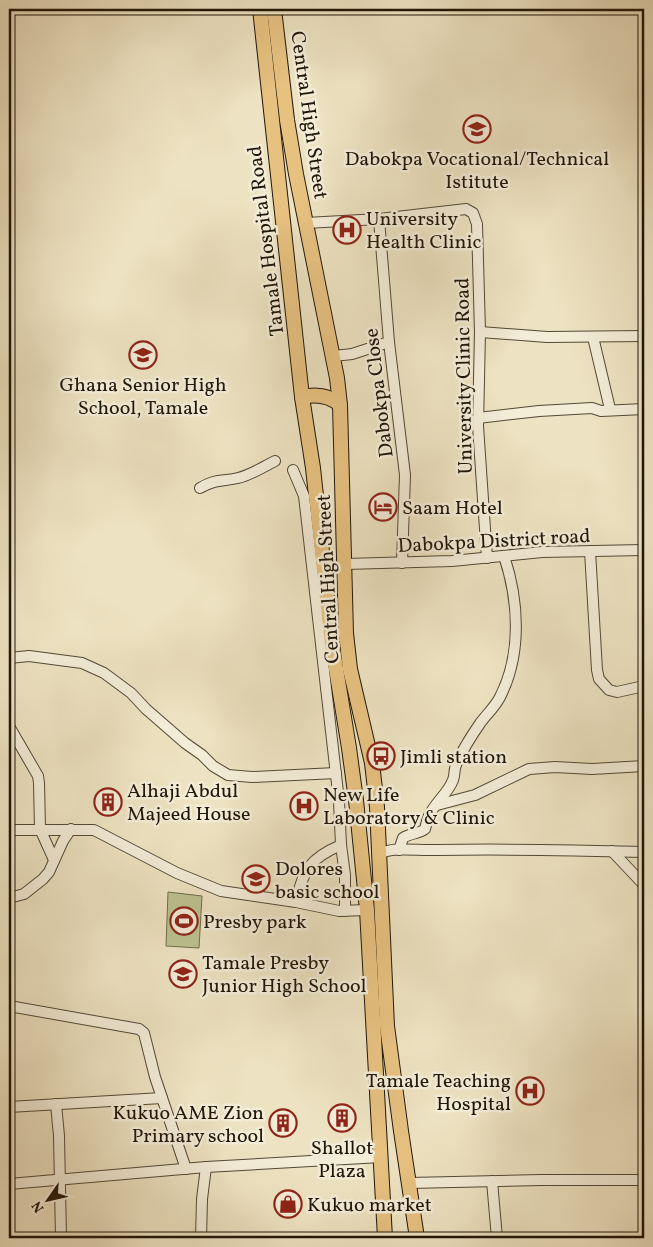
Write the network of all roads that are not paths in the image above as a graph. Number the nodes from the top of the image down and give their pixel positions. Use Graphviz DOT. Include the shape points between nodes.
graph roads {
  1 [pos="260,9"];
  2 [pos="274,9"];
  3 [pos="379,219"];
  4 [pos="306,223"];
  5 [pos="480,332"];
  6 [pos="644,336"];
  7 [pos="593,337"];
  8 [pos="389,342"];
  9 [pos="334,356"];
  10 [pos="302,397"];
  11 [pos="340,405"];
  12 [pos="610,409"];
  13 [pos="644,409"];
  14 [pos="478,418"];
  15 [pos="275,461"];
  16 [pos="313,468"];
  17 [pos="293,470"];
  18 [pos="200,488"];
  19 [pos="644,550"];
  20 [pos="590,551"];
  21 [pos="504,556"];
  22 [pos="487,558"];
  23 [pos="402,563"];
  24 [pos="345,564"];
  25 [pos="9,658"];
  26 [pos="644,686"];
  27 [pos="9,726"];
  28 [pos="349,748"];
  29 [pos="371,754"];
  30 [pos="644,766"];
  31 [pos="336,773"];
  32 [pos="356,800"];
  33 [pos="339,801"];
  34 [pos="437,805"];
  35 [pos="9,830"];
  36 [pos="40,830"];
  37 [pos="71,830"];
  38 [pos="341,845"];
  39 [pos="399,850"];
  40 [pos="612,851"];
  41 [pos="644,852"];
  42 [pos="379,854"];
  43 [pos="54,860"];
  44 [pos="644,885"];
  45 [pos="9,898"];
  46 [pos="296,902"];
  47 [pos="367,910"];
  48 [pos="345,911"];
  49 [pos="9,1006"];
  50 [pos="162,1098"];
  51 [pos="56,1104"];
  52 [pos="9,1107"];
  53 [pos="381,1157"];
  54 [pos="206,1167"];
  55 [pos="186,1169"];
  56 [pos="644,1180"];
  57 [pos="59,1181"];
  58 [pos="492,1181"];
  59 [pos="409,1183"];
  60 [pos="9,1184"];
  61 [pos="61,1238"];
  62 [pos="201,1238"];
  63 [pos="385,1238"];
  64 [pos="417,1238"];
  65 [pos="497,1238"];
  1 -- 10 [label="highway, Tamale Hospital Road"];
  2 -- 4 [label="highway, Central High Street" via="287,120"];
  3 -- 4 [label="street, University Clinic Road"];
  3 -- 5 [label="street, University Clinic Road" via="466,209 473,213 477,224"];
  3 -- 8 [label="street, Dabokpa Close"];
  4 -- 9 [label="highway, Central High Street"];
  5 -- 7 [label="street"];
  5 -- 14 [label="street, University Clinic Road"];
  6 -- 7 [label="street"];
  7 -- 12 [label="street"];
  8 -- 9 [label="street" via="352,354"];
  8 -- 23 [label="street, Dabokpa Close" via="405,475"];
  9 -- 11 [label="highway, Central High Street"];
  10 -- 11 [label="highway" via="323,396"];
  10 -- 16 [label="highway, Tamale Hospital Road"];
  11 -- 24 [label="highway, Central High Street"];
  12 -- 13 [label="street"];
  12 -- 14 [label="street" via="539,410"];
  14 -- 22 [label="street, University Clinic Road"];
  15 -- 18 [label="street" via="246,476 217,480"];
  16 -- 28 [label="highway, Central High Street" via="332,644"];
  17 -- 31 [label="street" via="304,496"];
  19 -- 20 [label="street, Dabokpa District road"];
  20 -- 21 [label="street, Dabokpa District road"];
  20 -- 26 [label="street" via="600,679 608,690 617,692"];
  21 -- 22 [label="street, Dabokpa District road"];
  21 -- 34 [label="street" via="515,596 516,624 511,666 499,699 463,751 455,766 453,780"];
  22 -- 23 [label="street, Dabokpa District road"];
  23 -- 24 [label="street, Dabokpa District road"];
  24 -- 29 [label="highway, Central High Street" via="350,669"];
  25 -- 31 [label="street" via="29,656 82,662 104,673 131,693 185,743 228,775"];
  27 -- 36 [label="street" via="38,776"];
  28 -- 29 [label="highway"];
  28 -- 32 [label="highway, Central High Street"];
  29 -- 42 [label="highway, Central High Street"];
  30 -- 34 [label="street" via="529,769 475,795"];
  31 -- 33 [label="street"];
  32 -- 33 [label="street"];
  32 -- 47 [label="highway, Central High Street"];
  33 -- 38 [label="street"];
  34 -- 39 [label="street" via="428,817 425,829 403,838"];
  35 -- 36 [label="street"];
  36 -- 37 [label="street"];
  36 -- 43 [label="street"];
  37 -- 43 [label="street"];
  37 -- 46 [label="street" via="94,830 177,873 221,891"];
  38 -- 46 [label="street" via="317,857 308,866 300,882"];
  38 -- 48 [label="street"];
  39 -- 40 [label="street"];
  39 -- 42 [label="street" via="388,849"];
  40 -- 41 [label="street"];
  40 -- 44 [label="street"];
  42 -- 59 [label="highway, Central High Street" via="388,1026"];
  43 -- 45 [label="street" via="43,879 24,894"];
  46 -- 48 [label="street"];
  47 -- 48 [label="street"];
  47 -- 53 [label="highway, Central High Street"];
  49 -- 50 [label="street" via="139,1029 146,1037"];
  50 -- 51 [label="street"];
  50 -- 55 [label="street"];
  51 -- 52 [label="street"];
  51 -- 57 [label="street"];
  53 -- 54 [label="street"];
  53 -- 63 [label="highway, Central High Street"];
  54 -- 55 [label="street"];
  54 -- 62 [label="street"];
  55 -- 57 [label="street"];
  56 -- 58 [label="street"];
  57 -- 60 [label="street"];
  57 -- 61 [label="street"];
  58 -- 59 [label="street"];
  58 -- 65 [label="street"];
  59 -- 64 [label="highway, Central High Street"];
}
